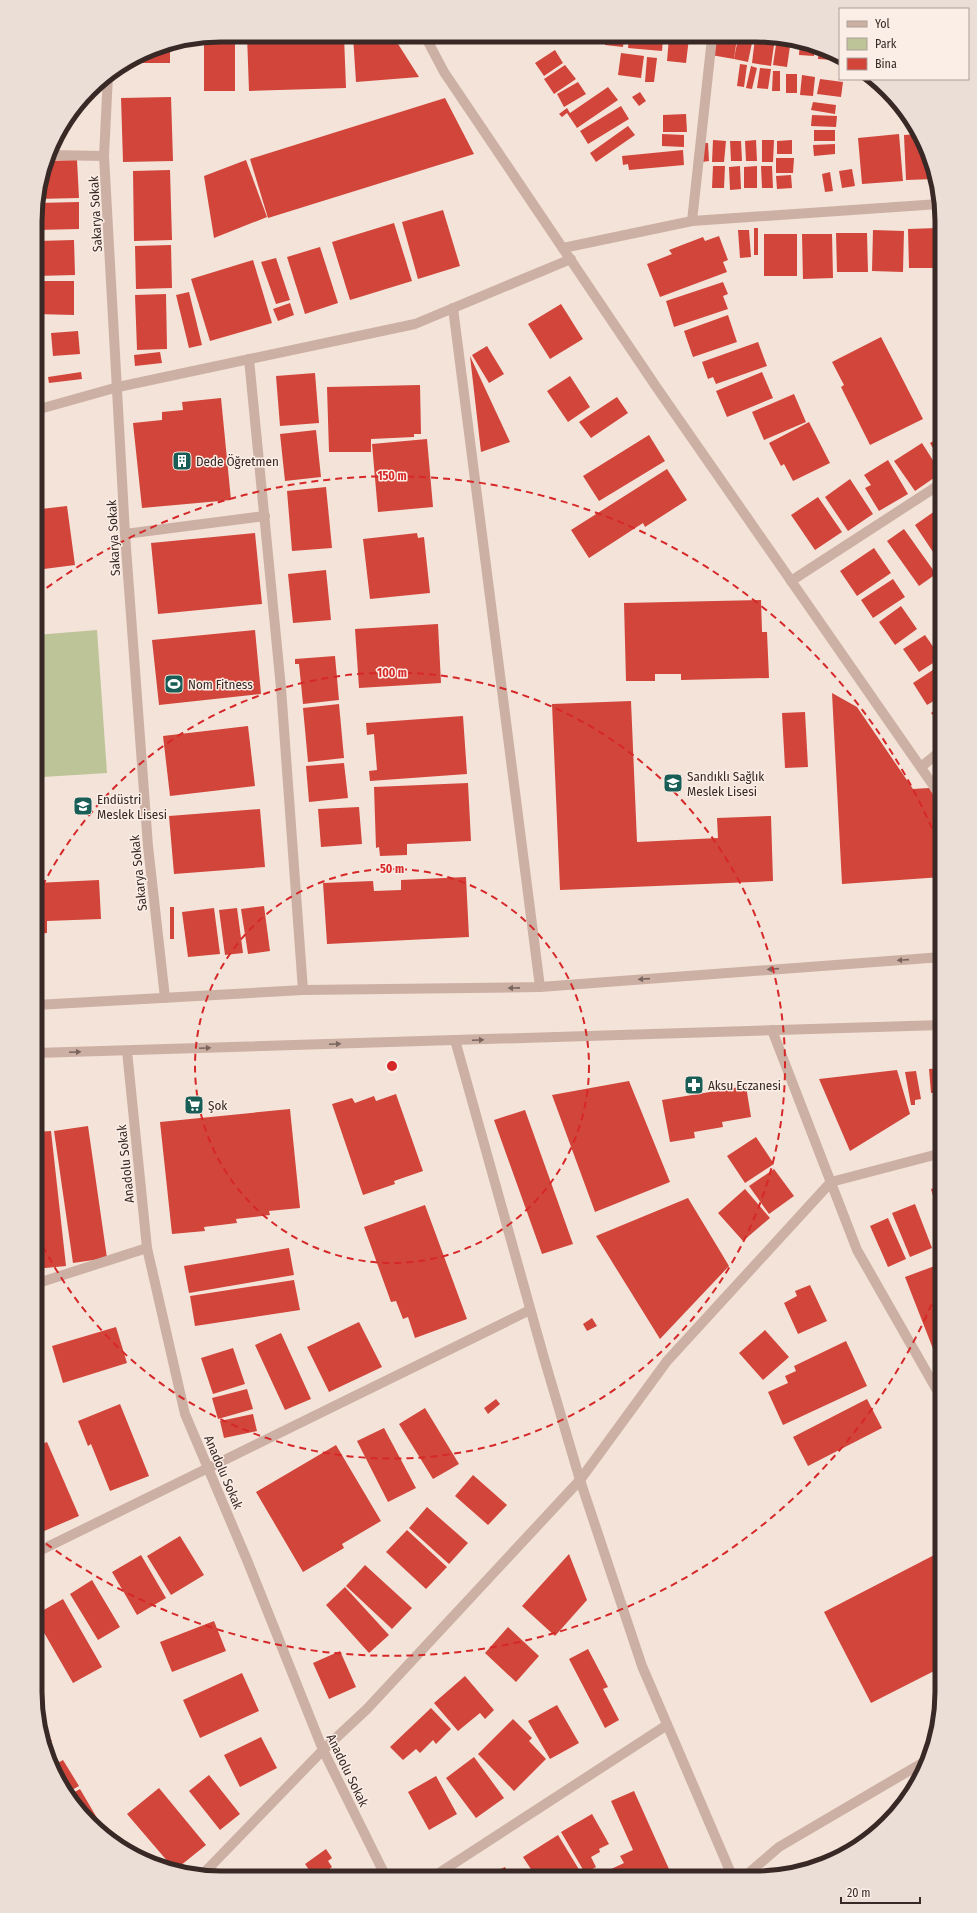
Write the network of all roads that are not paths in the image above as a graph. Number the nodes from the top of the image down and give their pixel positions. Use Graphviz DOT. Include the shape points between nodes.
graph roads {
  1 [pos="428,42"];
  2 [pos="712,42"];
  3 [pos="108,82"];
  4 [pos="55,155"];
  5 [pos="104,156"];
  6 [pos="934,204"];
  7 [pos="692,221"];
  8 [pos="563,248"];
  9 [pos="571,260"];
  10 [pos="453,308"];
  11 [pos="249,359"];
  12 [pos="118,387"];
  13 [pos="42,408"];
  14 [pos="935,488"];
  15 [pos="264,516"];
  16 [pos="125,534"];
  17 [pos="791,581"];
  18 [pos="935,756"];
  19 [pos="921,767"];
  20 [pos="935,788"];
  21 [pos="935,958"];
  22 [pos="540,987"];
  23 [pos="303,990"];
  24 [pos="165,998"];
  25 [pos="42,1005"];
  26 [pos="935,1025"];
  27 [pos="772,1030"];
  28 [pos="455,1040"];
  29 [pos="127,1050"];
  30 [pos="42,1054"];
  31 [pos="935,1155"];
  32 [pos="831,1182"];
  33 [pos="147,1248"];
  34 [pos="42,1282"];
  35 [pos="530,1310"];
  36 [pos="935,1388"];
  37 [pos="208,1469"];
  38 [pos="580,1480"];
  39 [pos="42,1551"];
  40 [pos="667,1725"];
  41 [pos="323,1750"];
  42 [pos="920,1765"];
  43 [pos="206,1871"];
  44 [pos="383,1871"];
  45 [pos="442,1871"];
  46 [pos="730,1871"];
  47 [pos="752,1871"];
  1 -- 8 [label="street" via="444,72"];
  2 -- 7 [label="street"];
  3 -- 5 [label="street, Sakarya Sokak"];
  4 -- 5 [label="street"];
  5 -- 12 [label="street, Sakarya Sokak"];
  6 -- 7 [label="street"];
  7 -- 8 [label="street"];
  8 -- 9 [label="street"];
  9 -- 10 [label="street"];
  9 -- 17 [label="street"];
  10 -- 11 [label="street" via="415,324"];
  10 -- 22 [label="street"];
  11 -- 12 [label="street"];
  11 -- 15 [label="street"];
  12 -- 13 [label="street"];
  12 -- 16 [label="street, Sakarya Sokak"];
  14 -- 17 [label="street"];
  15 -- 16 [label="street"];
  15 -- 23 [label="street" via="281,688"];
  16 -- 24 [label="street, Sakarya Sokak" via="148,846"];
  17 -- 19 [label="street"];
  18 -- 19 [label="street"];
  19 -- 20 [label="street"];
  21 -- 22 [label="street, one-way"];
  22 -- 23 [label="street, one-way"];
  23 -- 24 [label="street"];
  24 -- 25 [label="street"];
  26 -- 27 [label="street"];
  28 -- 27 [label="street, one-way"];
  27 -- 32 [label="street"];
  29 -- 28 [label="street, one-way"];
  28 -- 35 [label="street"];
  30 -- 29 [label="street, one-way"];
  29 -- 33 [label="street, Anadolu Sokak"];
  31 -- 32 [label="street"];
  32 -- 36 [label="street" via="858,1250"];
  32 -- 38 [label="street" via="667,1361"];
  33 -- 34 [label="street"];
  33 -- 37 [label="street, Anadolu Sokak" via="185,1414"];
  35 -- 37 [label="street"];
  35 -- 38 [label="street"];
  37 -- 39 [label="street"];
  37 -- 41 [label="street, Anadolu Sokak"];
  38 -- 40 [label="street" via="642,1666"];
  38 -- 41 [label="street" via="367,1709"];
  40 -- 45 [label="street"];
  40 -- 46 [label="street"];
  41 -- 43 [label="street"];
  41 -- 44 [label="street, Anadolu Sokak"];
  42 -- 47 [label="street" via="779,1847"];
}
